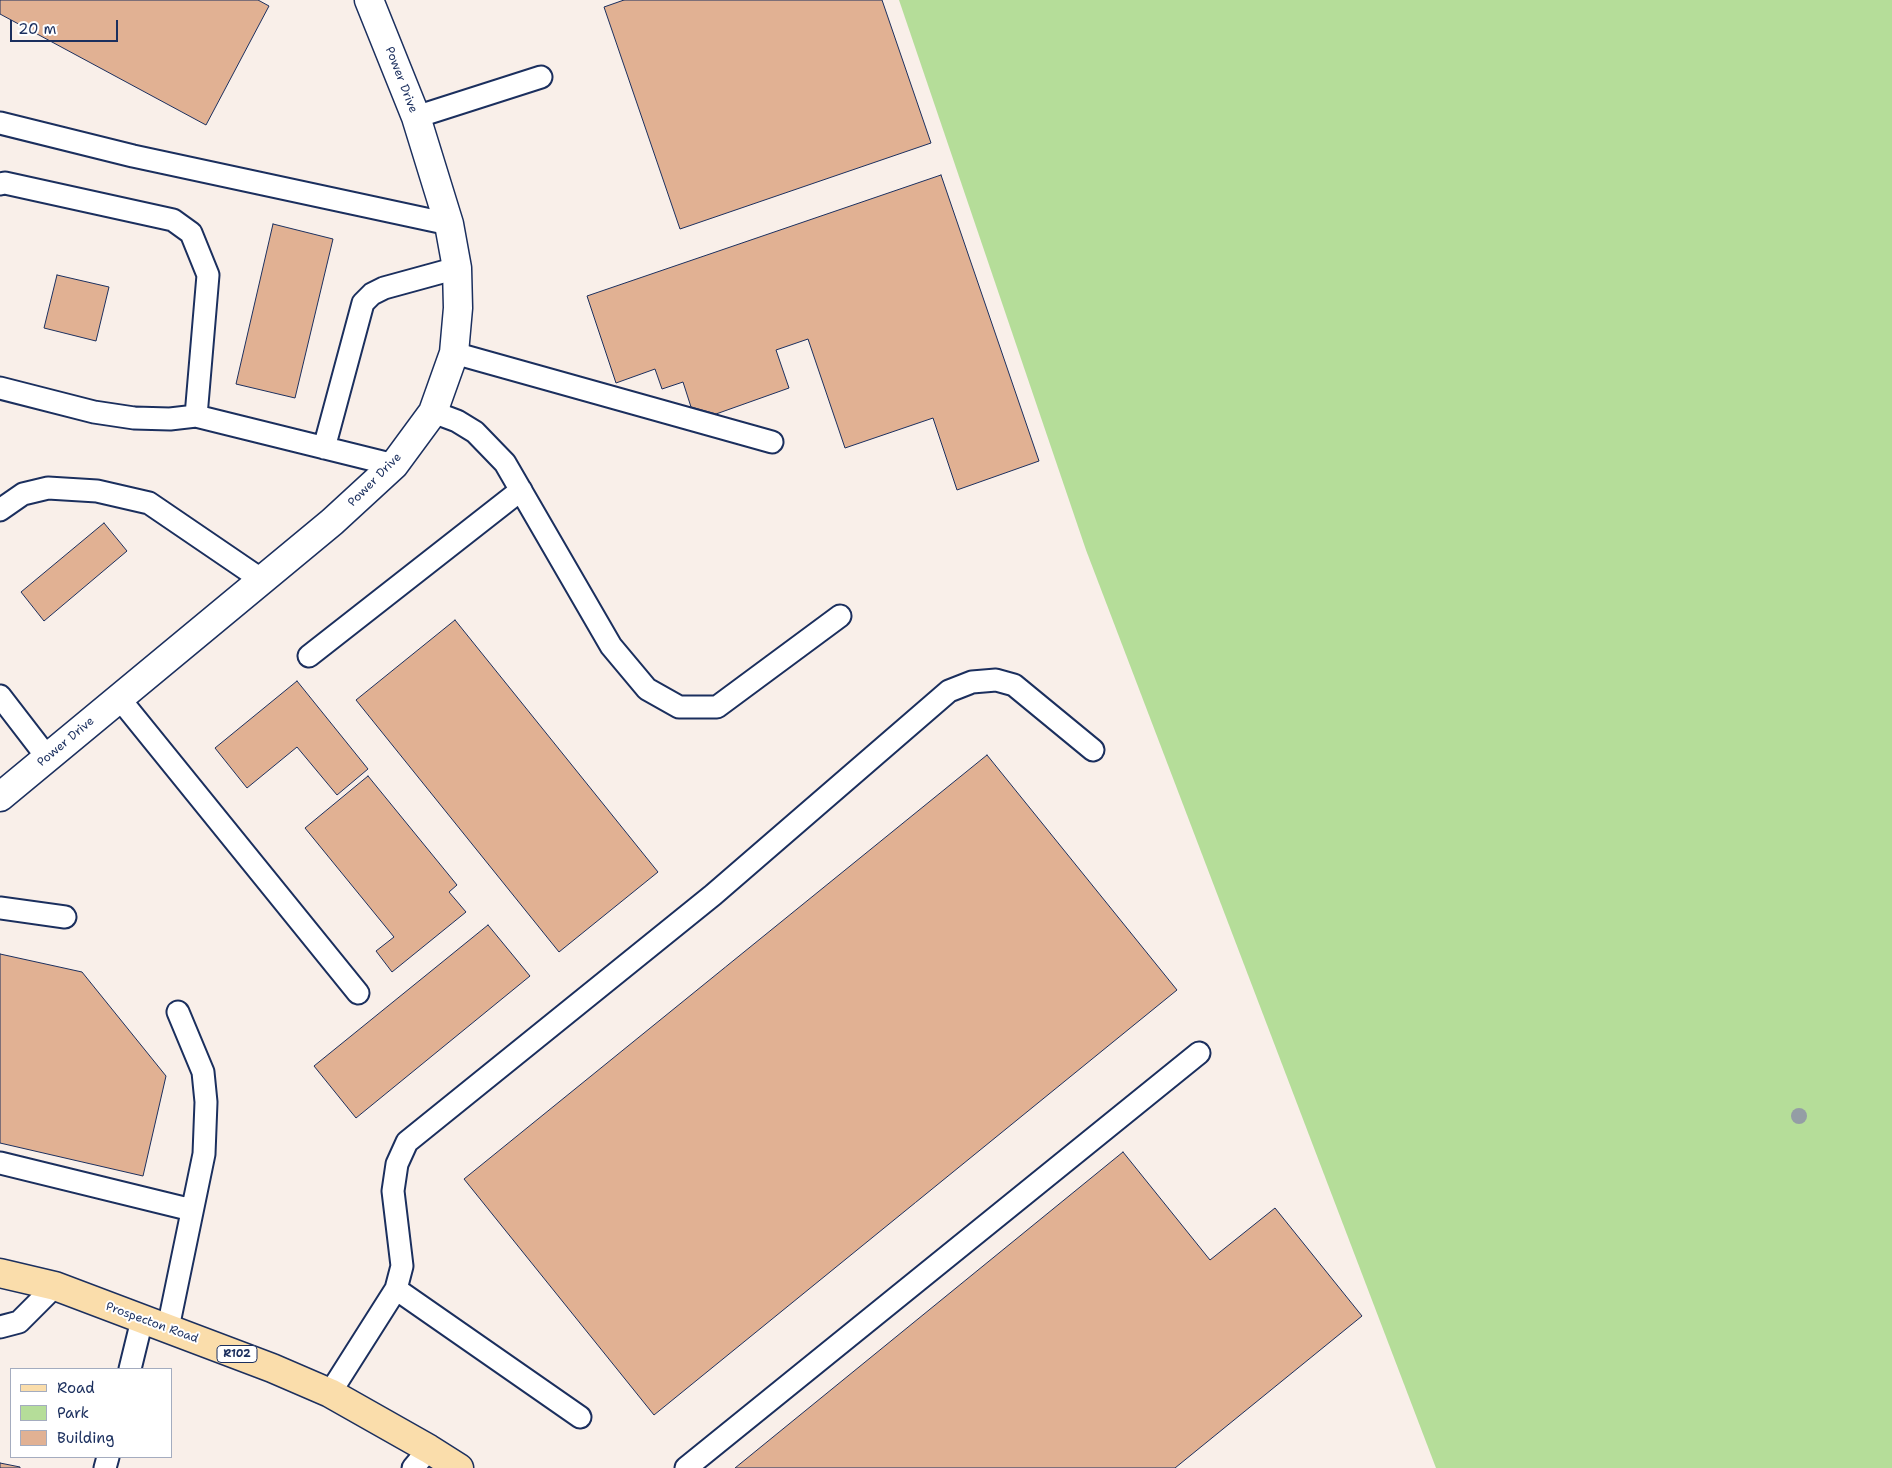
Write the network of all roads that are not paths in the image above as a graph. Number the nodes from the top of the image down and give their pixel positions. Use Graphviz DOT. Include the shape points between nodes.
graph roads {
  1 [pos="369,0"];
  2 [pos="542,77"];
  3 [pos="416,117"];
  4 [pos="0,123"];
  5 [pos="0,184"];
  6 [pos="448,224"];
  7 [pos="457,268"];
  8 [pos="454,353"];
  9 [pos="0,388"];
  10 [pos="433,412"];
  11 [pos="196,416"];
  12 [pos="772,442"];
  13 [pos="324,448"];
  14 [pos="394,465"];
  15 [pos="521,490"];
  16 [pos="0,510"];
  17 [pos="262,580"];
  18 [pos="840,616"];
  19 [pos="309,656"];
  20 [pos="0,696"];
  21 [pos="119,698"];
  22 [pos="1093,750"];
  23 [pos="47,757"];
  24 [pos="0,797"];
  25 [pos="0,908"];
  26 [pos="65,917"];
  27 [pos="358,993"];
  28 [pos="178,1012"];
  29 [pos="1199,1053"];
  30 [pos="0,1162"];
  31 [pos="192,1210"];
  32 [pos="0,1273"];
  33 [pos="55,1286"];
  34 [pos="396,1288"];
  35 [pos="142,1320"];
  36 [pos="0,1328"];
  37 [pos="168,1328"];
  38 [pos="130,1368"];
  39 [pos="330,1393"];
  40 [pos="580,1417"];
  41 [pos="421,1458"];
  42 [pos="459,1468"];
  43 [pos="686,1468"];
  1 -- 3 [label="street, Power Drive"];
  2 -- 3 [label="lane"];
  3 -- 6 [label="street, Power Drive"];
  4 -- 6 [label="lane" via="133,156"];
  5 -- 11 [label="lane" via="173,220 191,233 208,275"];
  6 -- 7 [label="street, Power Drive"];
  7 -- 8 [label="street, Power Drive"];
  7 -- 13 [label="lane" via="384,288 363,303"];
  8 -- 10 [label="street, Power Drive"];
  8 -- 12 [label="lane"];
  9 -- 11 [label="lane" via="94,412 134,418"];
  10 -- 14 [label="street, Power Drive"];
  10 -- 15 [label="lane" via="475,432 505,463"];
  11 -- 13 [label="lane"];
  13 -- 14 [label="lane"];
  14 -- 17 [label="street, Power Drive"];
  15 -- 18 [label="lane" via="611,646 647,689 678,707 717,706"];
  15 -- 19 [label="lane"];
  16 -- 17 [label="lane" via="23,494 48,488 97,492 149,504"];
  17 -- 21 [label="street, Power Drive"];
  20 -- 23 [label="lane"];
  21 -- 23 [label="street, Power Drive"];
  21 -- 27 [label="lane"];
  22 -- 34 [label="lane" via="1014,685 996,680 972,682 949,691 713,895 407,1142 397,1164 393,1191 402,1266"];
  23 -- 24 [label="street, Power Drive"];
  25 -- 26 [label="lane"];
  28 -- 31 [label="lane" via="203,1072 206,1102 204,1154"];
  29 -- 43 [label="lane"];
  30 -- 31 [label="lane"];
  31 -- 37 [label="lane"];
  32 -- 33 [label="main road, Prospecton Road / R102"];
  33 -- 35 [label="main road, Prospecton Road / R102"];
  33 -- 36 [label="lane" via="19,1322"];
  34 -- 39 [label="lane"];
  34 -- 40 [label="lane"];
  35 -- 37 [label="main road, Prospecton Road / R102"];
  35 -- 38 [label="lane"];
  37 -- 39 [label="main road, Prospecton Road / R102"];
  39 -- 41 [label="main road, Prospecton Road / R102"];
  41 -- 42 [label="main road, Prospecton Road / R102"];
}
